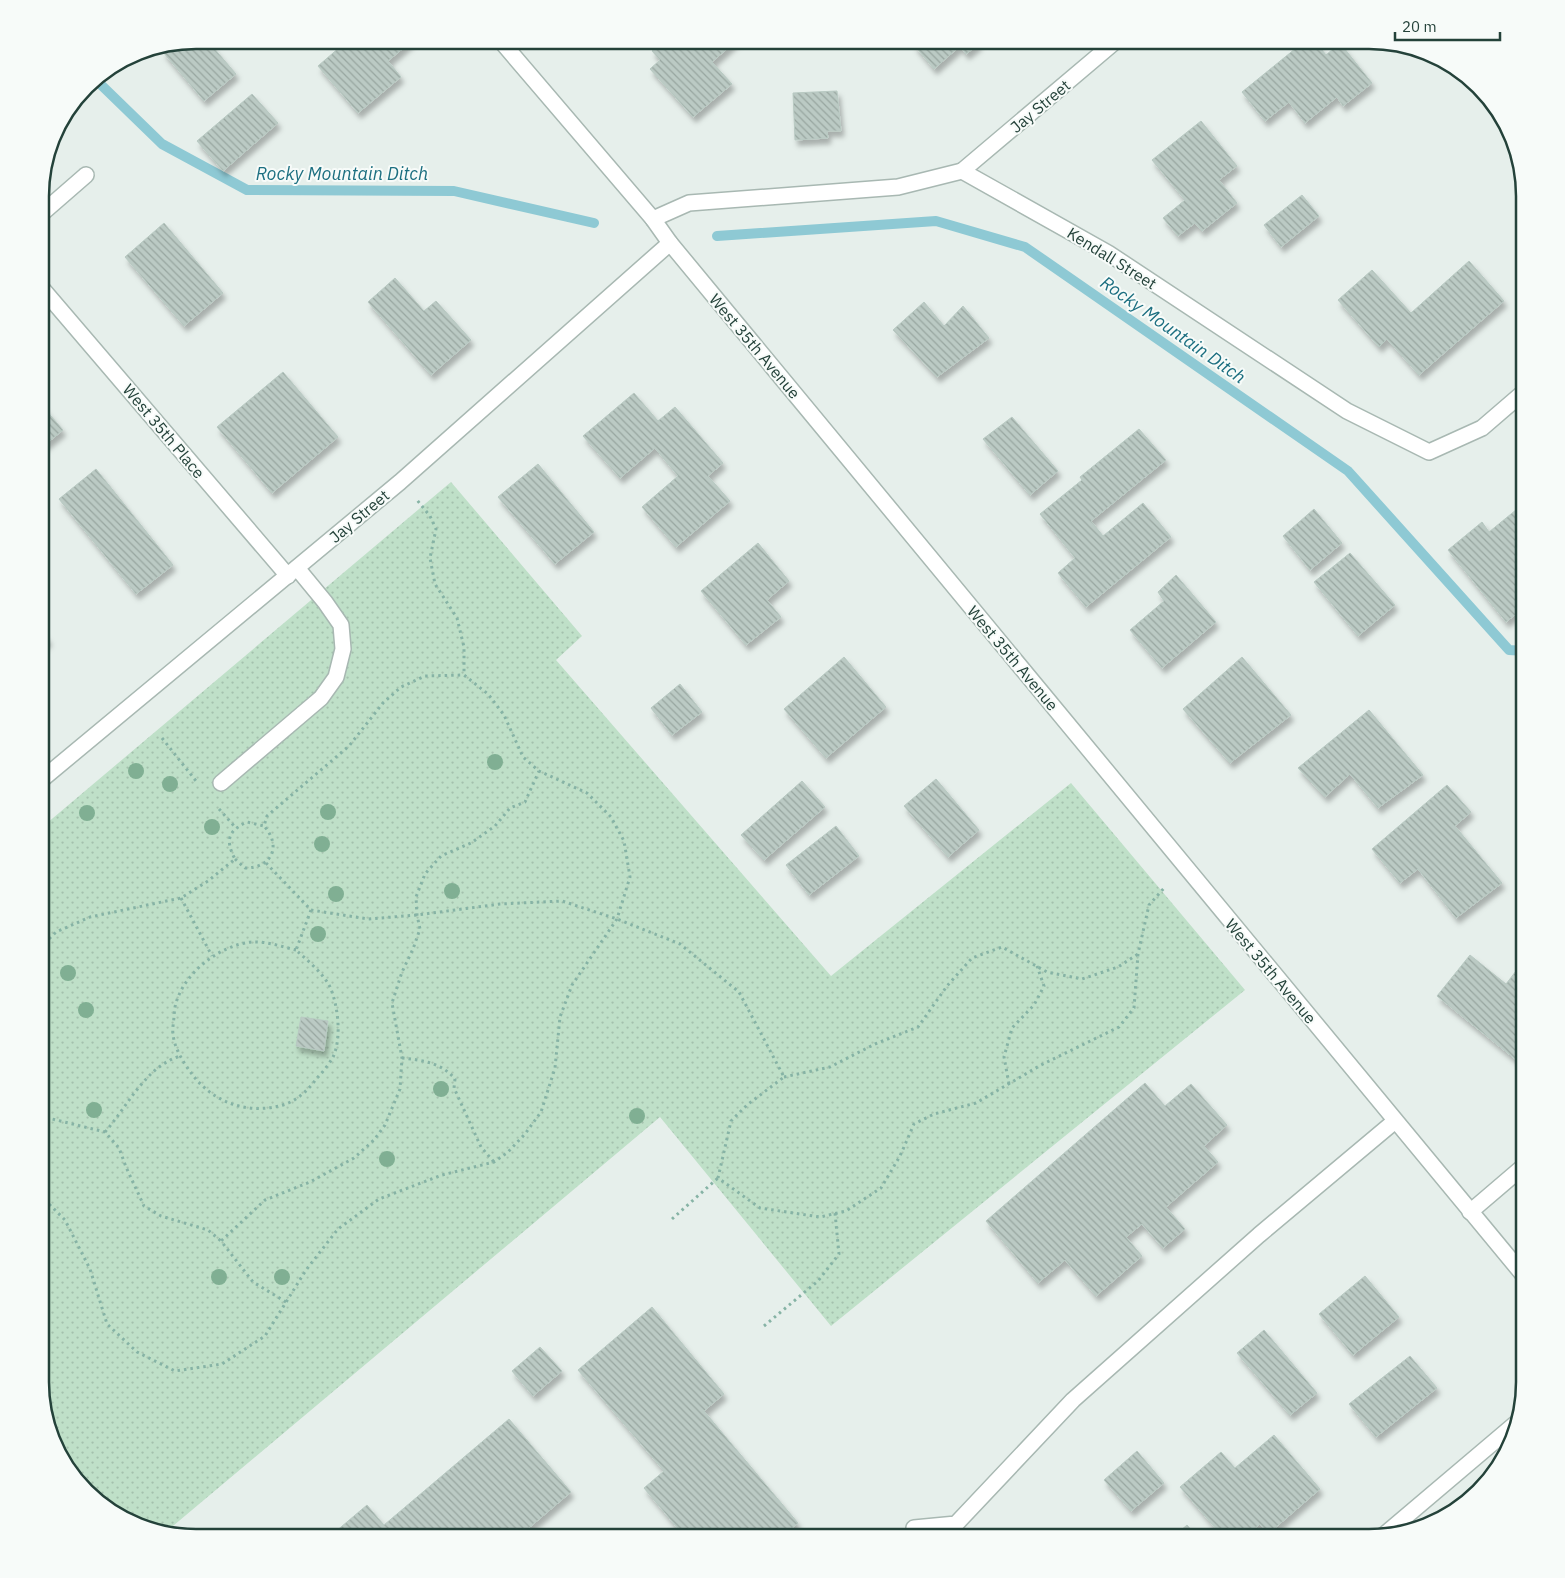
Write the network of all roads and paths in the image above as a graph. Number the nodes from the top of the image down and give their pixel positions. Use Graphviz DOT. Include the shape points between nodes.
graph roads {
  1 [pos="508,49"];
  2 [pos="1106,49"];
  3 [pos="962,171"];
  4 [pos="86,175"];
  5 [pos="49,207"];
  6 [pos="652,219"];
  7 [pos="670,243"];
  8 [pos="49,296"];
  9 [pos="1516,399"];
  10 [pos="400,482"];
  11 [pos="292,572"];
  12 [pos="464,675"];
  13 [pos="539,771"];
  14 [pos="49,774"];
  15 [pos="221,783"];
  16 [pos="264,826"];
  17 [pos="234,859"];
  18 [pos="266,863"];
  19 [pos="1165,887"];
  20 [pos="181,898"];
  21 [pos="311,910"];
  22 [pos="416,915"];
  23 [pos="617,919"];
  24 [pos="49,939"];
  25 [pos="296,950"];
  26 [pos="1138,954"];
  27 [pos="212,956"];
  28 [pos="1037,966"];
  29 [pos="180,1056"];
  30 [pos="402,1058"];
  31 [pos="784,1077"];
  32 [pos="1009,1084"];
  33 [pos="49,1118"];
  34 [pos="1395,1121"];
  35 [pos="105,1132"];
  36 [pos="494,1162"];
  37 [pos="1516,1173"];
  38 [pos="718,1178"];
  39 [pos="49,1204"];
  40 [pos="1470,1212"];
  41 [pos="835,1213"];
  42 [pos="672,1220"];
  43 [pos="220,1241"];
  44 [pos="1516,1266"];
  45 [pos="286,1302"];
  46 [pos="764,1326"];
  47 [pos="1508,1430"];
  48 [pos="1393,1527"];
  49 [pos="914,1528"];
  1 -- 6 [label="street, West 35th Avenue"];
  2 -- 3 [label="street, Jay Street"];
  3 -- 6 [label="street" via="898,187 690,203"];
  3 -- 9 [label="street, Kendall Street" via="1108,253 1347,411 1429,452 1482,428"];
  4 -- 5 [label="street"];
  6 -- 7 [label="street, West 35th Avenue"];
  7 -- 10 [label="street, Jay Street"];
  7 -- 34 [label="street, West 35th Avenue"];
  8 -- 11 [label="street, West 35th Place"];
  10 -- 11 [label="street, Jay Street"];
  10 -- 12 [label="path" via="430,516 436,529 430,558 435,584 457,618 464,647"];
  11 -- 14 [label="street, Jay Street"];
  11 -- 15 [label="street, West 35th Place" via="325,602 341,625 343,649 336,677 321,698"];
  12 -- 13 [label="path" via="488,694 504,715 523,757"];
  12 -- 16 [label="path" via="425,676 401,687 383,703 350,746 267,816"];
  13 -- 22 [label="path" via="525,802 510,808 495,826 471,843 441,856 425,874 416,897"];
  13 -- 23 [label="path" via="587,793 611,817 624,841 630,877"];
  16 -- 17 [label="path" via="247,822 235,828 228,840"];
  16 -- 18 [label="path" via="272,834 273,845"];
  17 -- 18 [label="path" via="245,868 256,868"];
  17 -- 20 [label="path"];
  18 -- 21 [label="path"];
  19 -- 26 [label="path" via="1149,905"];
  20 -- 24 [label="path" via="90,917 56,932"];
  20 -- 27 [label="path"];
  21 -- 22 [label="path" via="368,919"];
  21 -- 25 [label="path"];
  22 -- 23 [label="path" via="500,904 562,901"];
  22 -- 30 [label="path" via="420,930 392,1003"];
  23 -- 31 [label="path" via="680,944 739,992"];
  23 -- 36 [label="path" via="572,984 560,1017 555,1068 541,1112 525,1134"];
  25 -- 27 [label="path" via="252,942"];
  25 -- 29 [label="path" via="329,985 337,1006 334,1055 307,1092 286,1104 241,1108 220,1100 200,1085"];
  26 -- 28 [label="path" via="1118,967 1082,979 1047,972"];
  26 -- 32 [label="path" via="1134,1008 1119,1027"];
  27 -- 29 [label="path" via="185,984 175,1005 172,1035"];
  28 -- 31 [label="path" via="1002,947 972,958 918,1027 830,1067"];
  28 -- 32 [label="path" via="1044,986 1034,1005 1012,1028 1004,1057"];
  29 -- 35 [label="path" via="159,1066 149,1076"];
  30 -- 36 [label="path" via="425,1060 448,1071 455,1079 454,1088 481,1148"];
  30 -- 43 [label="path" via="400,1089 385,1125 374,1140 354,1158 332,1171 266,1200"];
  31 -- 38 [label="path" via="730,1121"];
  32 -- 41 [label="path" via="976,1103 934,1114 914,1124 881,1188 846,1210"];
  33 -- 35 [label="path"];
  34 -- 40 [label="street, West 35th Avenue"];
  34 -- 49 [label="street" via="1259,1235 1073,1400 956,1524"];
  35 -- 43 [label="path" via="119,1148 144,1206 161,1216 208,1230"];
  36 -- 45 [label="path" via="442,1175 379,1199 338,1229"];
  37 -- 40 [label="street"];
  38 -- 41 [label="path" via="760,1208 820,1217"];
  38 -- 42 [label="path"];
  39 -- 45 [label="path" via="65,1220 90,1270 107,1324 138,1352 175,1371 222,1364 264,1336"];
  40 -- 44 [label="street, West 35th Avenue"];
  41 -- 46 [label="path" via="839,1254 818,1281"];
  43 -- 45 [label="path" via="253,1282"];
  47 -- 48 [label="street"];
}
